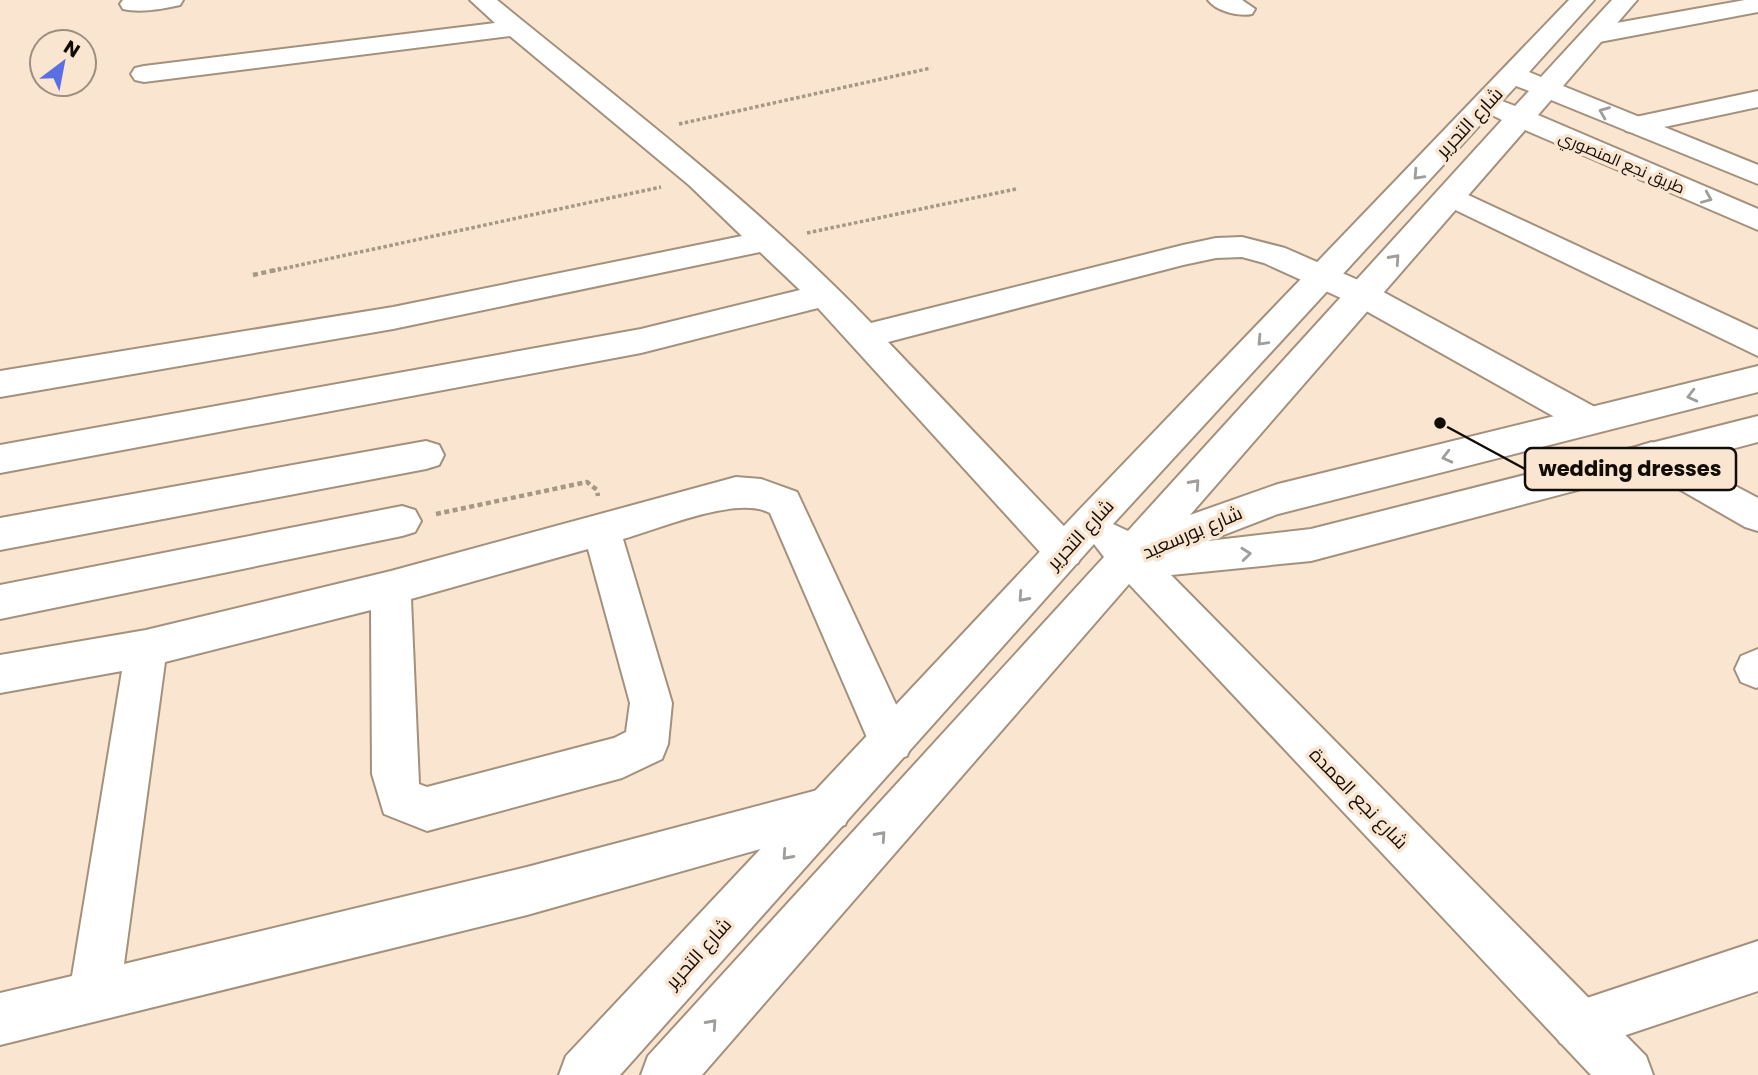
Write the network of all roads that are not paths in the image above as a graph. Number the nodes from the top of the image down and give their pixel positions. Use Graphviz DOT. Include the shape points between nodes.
graph roads {
  1 [pos="171,0"];
  2 [pos="482,0"];
  3 [pos="1625,0"];
  4 [pos="132,4"];
  5 [pos="1758,5"];
  6 [pos="1588,17"];
  7 [pos="514,27"];
  8 [pos="144,74"];
  9 [pos="1529,82"];
  10 [pos="1758,99"];
  11 [pos="1504,110"];
  12 [pos="1636,125"];
  13 [pos="1758,175"];
  14 [pos="1451,196"];
  15 [pos="1758,220"];
  16 [pos="765,241"];
  17 [pos="1322,277"];
  18 [pos="825,295"];
  19 [pos="1363,295"];
  20 [pos="862,337"];
  21 [pos="1758,344"];
  22 [pos="1758,379"];
  23 [pos="0,384"];
  24 [pos="1591,421"];
  25 [pos="1758,429"];
  26 [pos="426,455"];
  27 [pos="1652,456"];
  28 [pos="0,459"];
  29 [pos="1758,516"];
  30 [pos="402,521"];
  31 [pos="602,531"];
  32 [pos="0,534"];
  33 [pos="1079,536"];
  34 [pos="1129,559"];
  35 [pos="391,588"];
  36 [pos="0,602"];
  37 [pos="146,648"];
  38 [pos="0,674"];
  39 [pos="891,741"];
  40 [pos="829,809"];
  41 [pos="1758,966"];
  42 [pos="94,998"];
  43 [pos="0,1019"];
  44 [pos="1578,1025"];
  45 [pos="585,1075"];
  46 [pos="667,1075"];
  47 [pos="1627,1075"];
  1 -- 4 [label="street"];
  2 -- 7 [label="street, شارع نجع العمدة"];
  3 -- 6 [label="street, شارع التحرير"];
  5 -- 6 [label="street"];
  6 -- 9 [label="street, شارع التحرير"];
  7 -- 8 [label="street"];
  7 -- 16 [label="street, شارع نجع العمدة" via="699,179"];
  9 -- 11 [label="street, شارع التحرير"];
  12 -- 9 [label="street, طريق نجع المنصوري, one-way"];
  10 -- 12 [label="street"];
  11 -- 14 [label="street, شارع التحرير"];
  11 -- 15 [label="street, طريق نجع المنصوري, one-way"];
  11 -- 17 [label="street, شارع التحرير, one-way"];
  12 -- 13 [label="street, طريق نجع المنصوري"];
  19 -- 14 [label="street, شارع التحرير, one-way"];
  14 -- 21 [label="street"];
  16 -- 18 [label="street, شارع نجع العمدة"];
  16 -- 23 [label="street" via="394,318"];
  17 -- 19 [label="street"];
  17 -- 20 [label="street" via="1274,255 1242,247 1216,248"];
  17 -- 33 [label="street, شارع التحرير, one-way"];
  18 -- 20 [label="street, شارع نجع العمدة"];
  18 -- 28 [label="street" via="641,341"];
  19 -- 24 [label="street"];
  34 -- 19 [label="street, شارع التحرير, one-way"];
  20 -- 33 [label="street, شارع نجع العمدة"];
  22 -- 24 [label="street, شارع بورسعيد, one-way"];
  24 -- 34 [label="street, شارع بورسعيد, one-way" via="1278,499 1177,535"];
  25 -- 27 [label="street, شارع بورسعيد"];
  26 -- 32 [label="street"];
  27 -- 29 [label="street"];
  34 -- 27 [label="street, شارع بورسعيد, one-way" via="1192,559 1311,545"];
  30 -- 36 [label="street"];
  31 -- 35 [label="street"];
  31 -- 35 [label="street" via="652,703 646,744 622,757 427,810 400,798 394,774"];
  31 -- 39 [label="street" via="736,492 770,494 783,503"];
  33 -- 34 [label="street, شارع نجع العمدة"];
  33 -- 39 [label="street, شارع التحرير, one-way"];
  34 -- 44 [label="street, شارع نجع العمدة"];
  46 -- 34 [label="street, شارع التحرير, one-way"];
  35 -- 37 [label="street"];
  37 -- 38 [label="street"];
  37 -- 42 [label="street"];
  39 -- 40 [label="street, شارع التحرير"];
  40 -- 42 [label="street" via="527,891"];
  40 -- 45 [label="street, شارع التحرير, one-way"];
  41 -- 44 [label="street"];
  42 -- 43 [label="street"];
  44 -- 47 [label="street, شارع نجع العمدة"];
}
